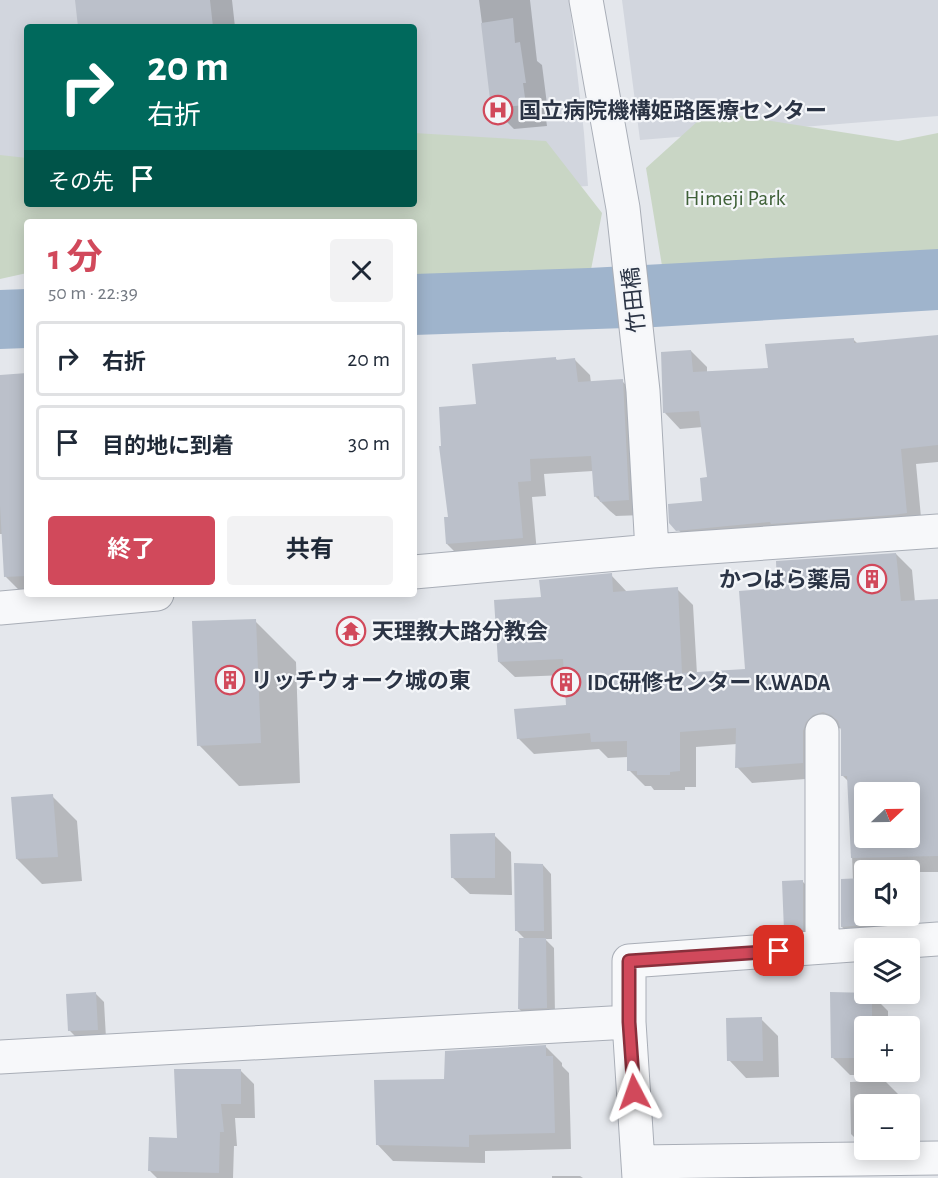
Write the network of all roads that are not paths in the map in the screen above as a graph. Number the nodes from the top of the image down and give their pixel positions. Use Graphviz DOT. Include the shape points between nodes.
graph roads {
  1 [pos="586,0"];
  2 [pos="938,531"];
  3 [pos="652,551"];
  4 [pos="417,572"];
  5 [pos="123,597"];
  6 [pos="0,608"];
  7 [pos="822,731"];
  8 [pos="938,939"];
  9 [pos="822,947"];
  10 [pos="629,1022"];
  11 [pos="0,1057"];
  12 [pos="938,1158"];
  13 [pos="639,1170"];
  1 -- 3 [label="street, 竹田橋" via="622,208 643,392"];
  2 -- 3 [label="street"];
  3 -- 4 [label="street"];
  5 -- 6 [label="street"];
  7 -- 9 [label="street"];
  8 -- 9 [label="street"];
  9 -- 10 [label="street" via="629,961"];
  10 -- 11 [label="street"];
  10 -- 13 [label="street"];
  12 -- 13 [label="street"];
}
